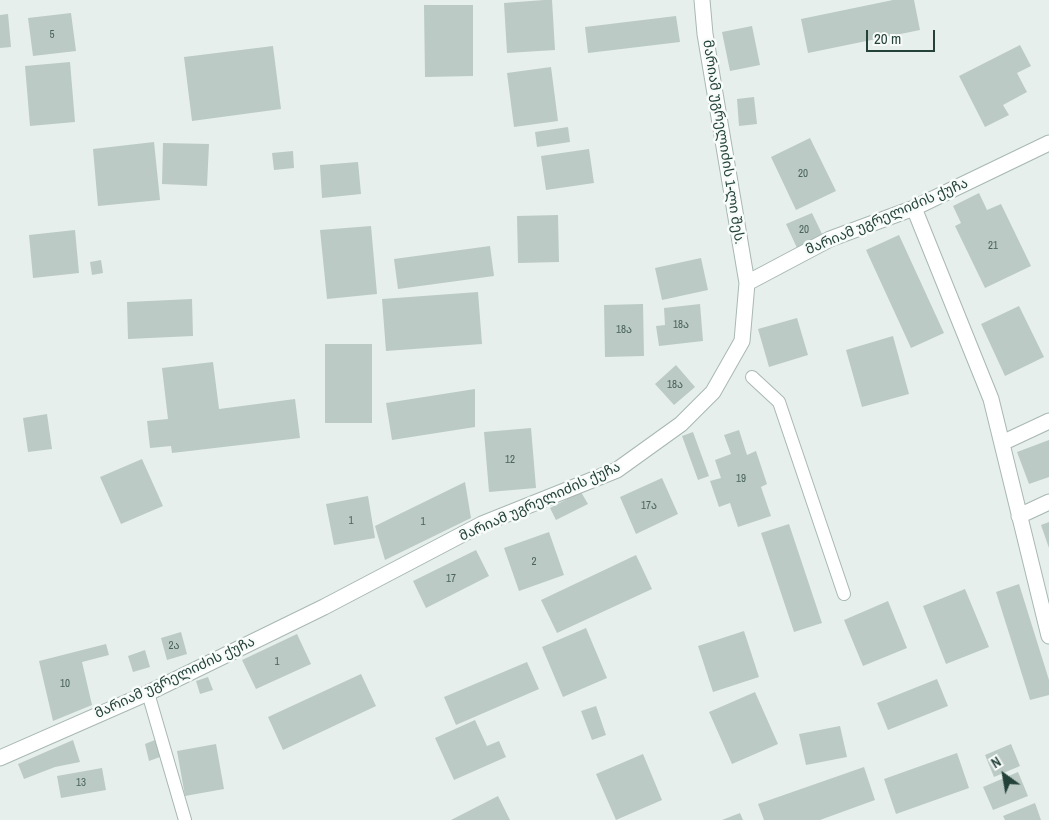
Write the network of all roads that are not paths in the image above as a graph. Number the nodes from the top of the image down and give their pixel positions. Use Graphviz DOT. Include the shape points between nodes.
graph roads {
  1 [pos="702,0"];
  2 [pos="1049,143"];
  3 [pos="914,208"];
  4 [pos="747,283"];
  5 [pos="752,377"];
  6 [pos="1049,421"];
  7 [pos="1002,443"];
  8 [pos="1049,502"];
  9 [pos="1019,516"];
  10 [pos="844,594"];
  11 [pos="1044,597"];
  12 [pos="1049,636"];
  13 [pos="148,693"];
  14 [pos="0,758"];
  15 [pos="185,820"];
  1 -- 4 [label="street, მარიამ უგრელიძის 1-ლი შეს."];
  2 -- 3 [label="street, მარიამ უგრელიძის ქუჩა"];
  3 -- 4 [label="street, მარიამ უგრელიძის ქუჩა" via="830,239"];
  3 -- 7 [label="street" via="991,399"];
  4 -- 13 [label="street, მარიამ უგრელიძის ქუჩა" via="742,340 713,392 681,424 617,470 482,524 324,607"];
  5 -- 10 [label="lane" via="780,402"];
  6 -- 7 [label="street"];
  7 -- 9 [label="street"];
  8 -- 9 [label="street"];
  9 -- 11 [label="street"];
  11 -- 12 [label="street"];
  13 -- 14 [label="street, მარიამ უგრელიძის ქუჩა"];
  13 -- 15 [label="lane"];
}
